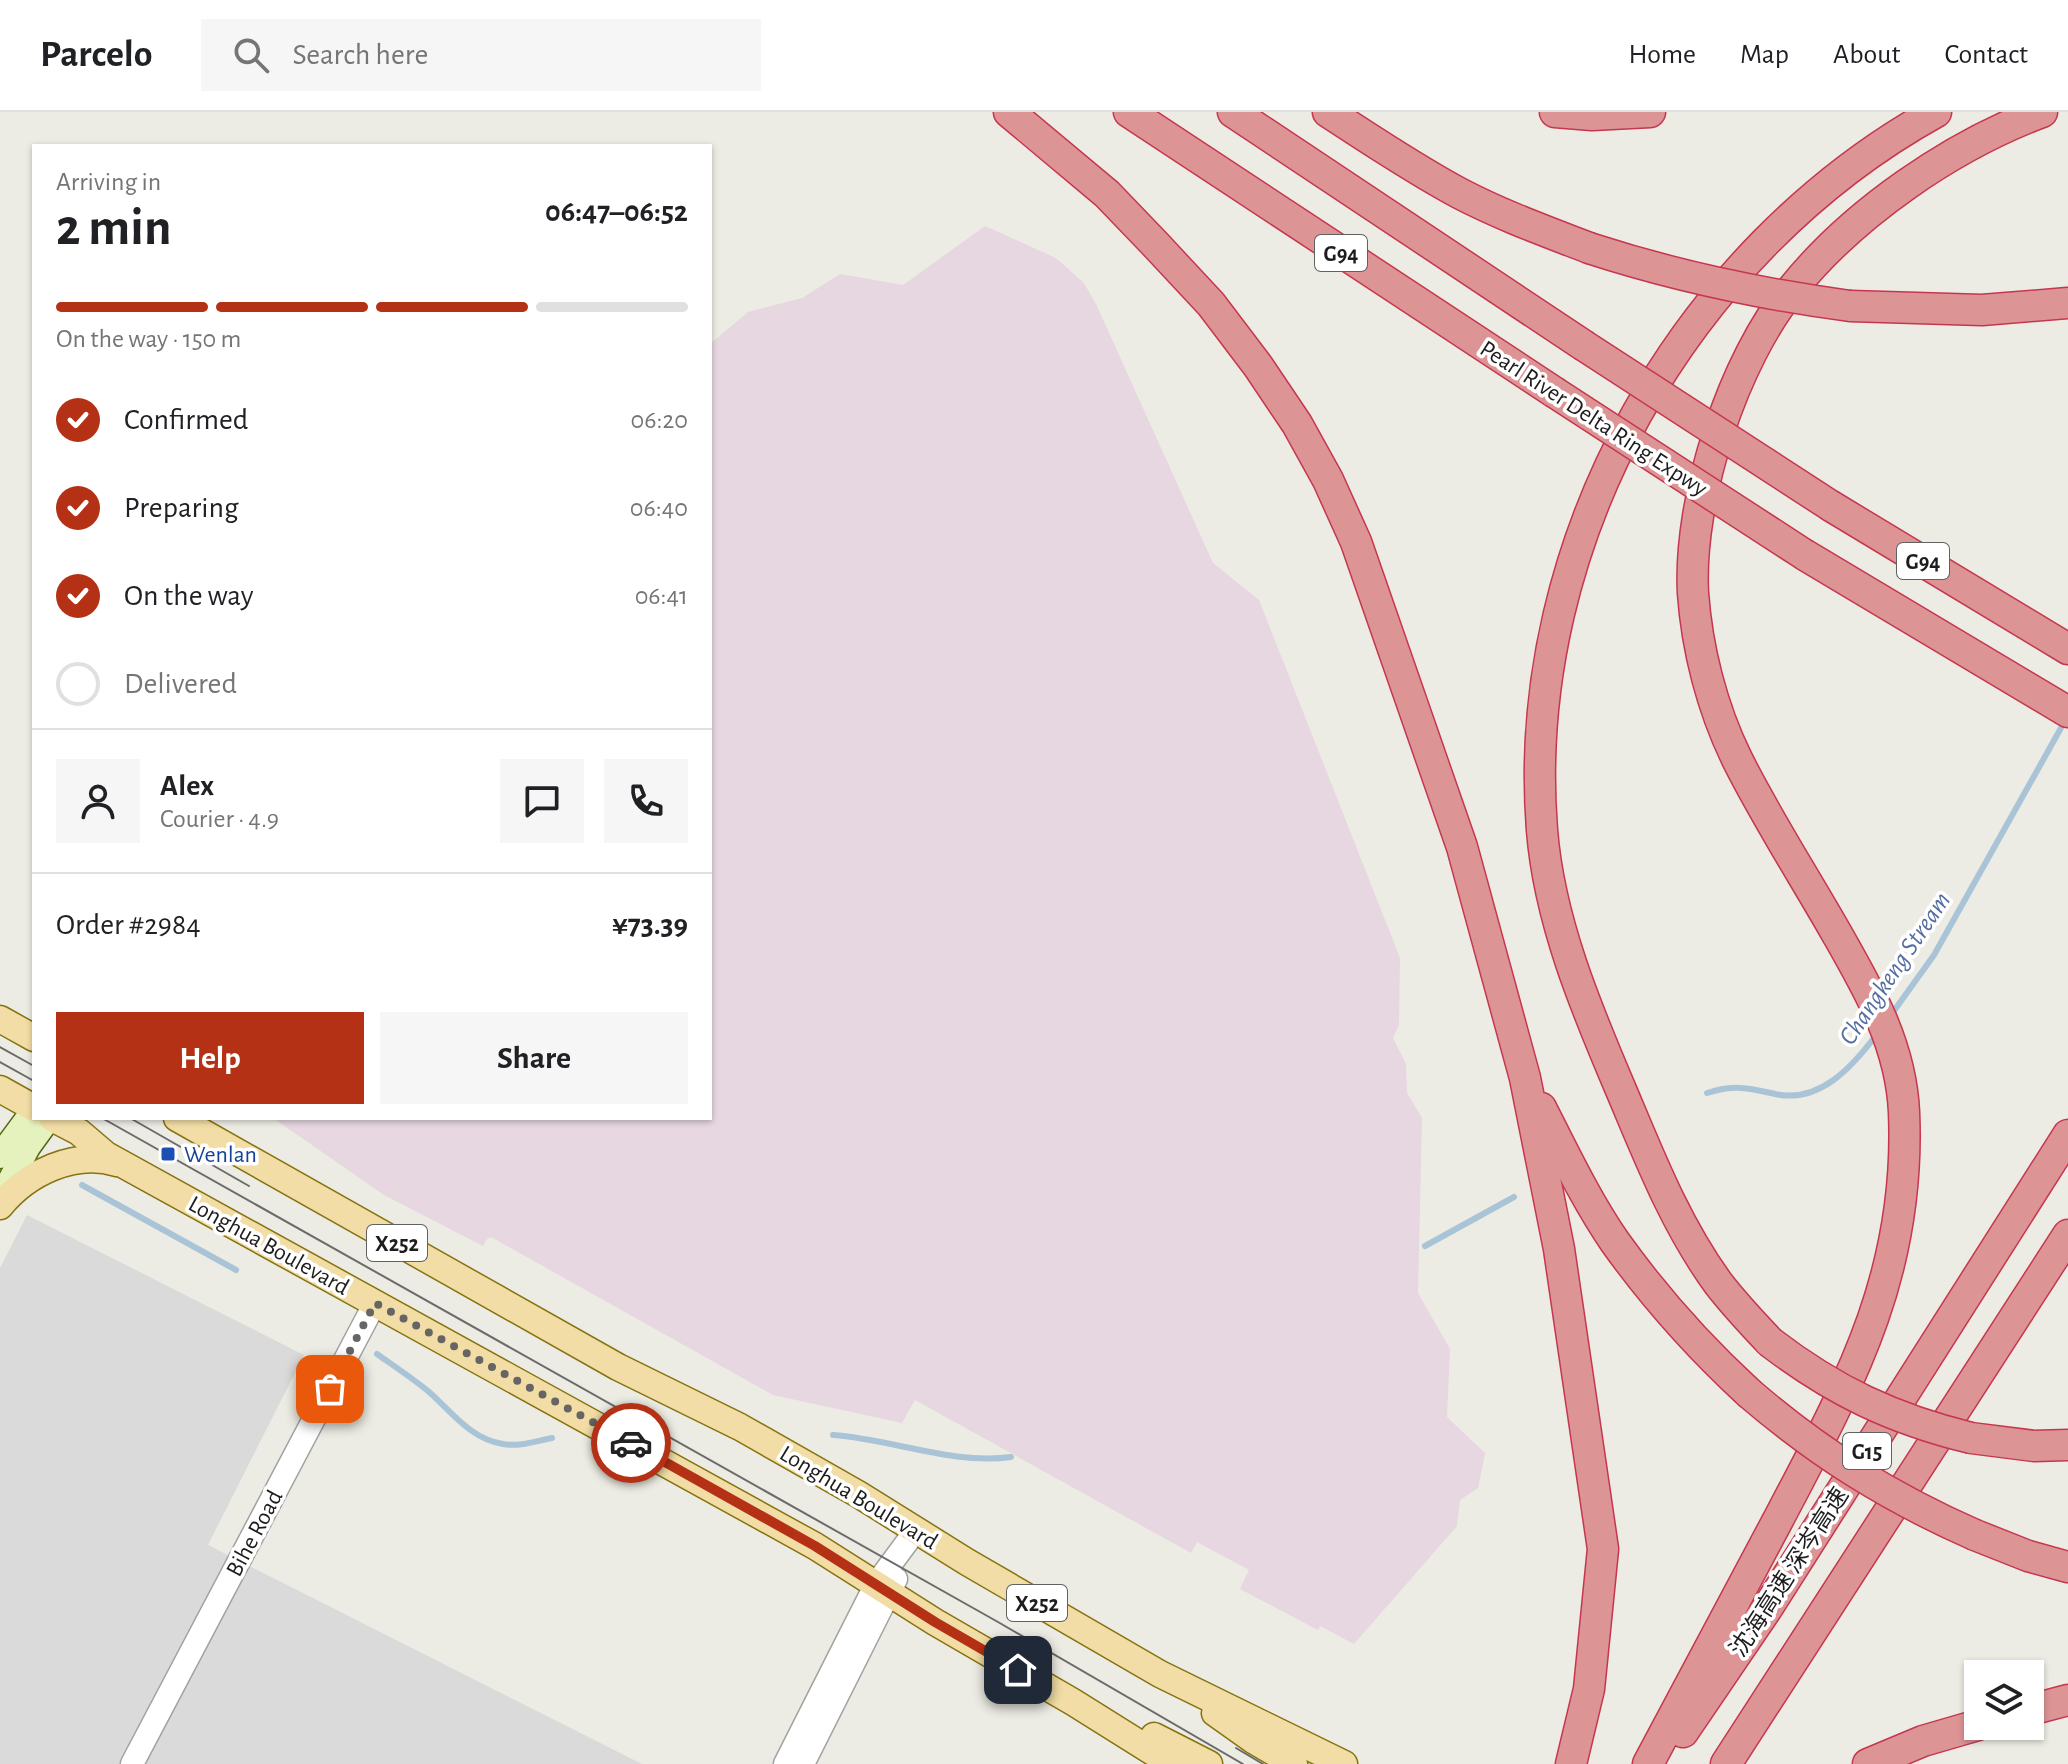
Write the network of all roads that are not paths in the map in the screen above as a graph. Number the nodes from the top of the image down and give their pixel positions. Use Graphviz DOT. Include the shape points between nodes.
graph roads {
  1 [pos="1009,112"];
  2 [pos="1129,112"];
  3 [pos="1233,112"];
  4 [pos="1328,112"];
  5 [pos="1555,112"];
  6 [pos="1650,112"];
  7 [pos="1936,112"];
  8 [pos="2042,112"];
  9 [pos="2068,303"];
  10 [pos="2068,649"];
  11 [pos="2068,712"];
  12 [pos="0,1019"];
  13 [pos="32,1037"];
  14 [pos="1525,1078"];
  15 [pos="0,1089"];
  16 [pos="32,1108"];
  17 [pos="32,1112"];
  18 [pos="49,1120"];
  19 [pos="54,1120"];
  20 [pos="181,1120"];
  21 [pos="2068,1135"];
  22 [pos="0,1156"];
  23 [pos="125,1165"];
  24 [pos="0,1199"];
  25 [pos="0,1206"];
  26 [pos="2068,1235"];
  27 [pos="375,1303"];
  28 [pos="2068,1445"];
  29 [pos="916,1530"];
  30 [pos="2068,1567"];
  31 [pos="883,1589"];
  32 [pos="1160,1674"];
  33 [pos="2068,1700"];
  34 [pos="1073,1702"];
  35 [pos="2044,1706"];
  36 [pos="1964,1729"];
  37 [pos="132,1764"];
  38 [pos="785,1764"];
  39 [pos="803,1764"];
  40 [pos="1172,1764"];
  41 [pos="1209,1764"];
  42 [pos="1294,1764"];
  43 [pos="1344,1764"];
  44 [pos="1571,1764"];
  45 [pos="1648,1764"];
  46 [pos="1661,1764"];
  47 [pos="1726,1764"];
  48 [pos="1868,1764"];
  1 -- 14 [label="highway" via="1107,194 1211,304 1266,377 1328,480 1361,555 1462,847"];
  2 -- 11 [label="highway, Pearl River Delta Ring Expwy / G94, bridge" via="1805,555"];
  3 -- 10 [label="highway, G94, bridge" via="1831,506"];
  4 -- 9 [label="highway, bridge" via="1461,194 1525,224 1717,285 1850,306 1967,310"];
  5 -- 6 [label="highway"];
  7 -- 28 [label="highway, bridge" via="1845,171 1768,238 1707,307 1661,372 1619,446 1584,528 1549,666 1542,725 1542,832 1558,918 1593,1024 1661,1184 1718,1283 1770,1342 1872,1406 1971,1438"];
  8 -- 45 [label="highway" via="1942,162 1877,205 1834,243 1760,334 1709,461 1693,590 1716,709 1735,756 1875,1003 1896,1053 1904,1107 1905,1176 1880,1305 1855,1367"];
  12 -- 13 [label="main road"];
  14 -- 30 [label="highway, bridge" via="1614,1239 1682,1327 1749,1393 1811,1444 1878,1488 1975,1535"];
  14 -- 44 [label="highway" via="1559,1249 1603,1549 1589,1689"];
  15 -- 16 [label="main road"];
  17 -- 22 [label="main road"];
  18 -- 24 [label="main road"];
  19 -- 23 [label="main road, Longhua Boulevard / X252"];
  20 -- 29 [label="main road, Longhua Boulevard / X252" via="618,1367 740,1427"];
  21 -- 46 [label="highway, 沈海高速 深岑高速 / G15" via="1768,1607"];
  23 -- 25 [label="main road" via="106,1159 73,1160 29,1179"];
  23 -- 27 [label="main road, Longhua Boulevard / X252"];
  26 -- 47 [label="highway, G15"];
  27 -- 31 [label="main road, Longhua Boulevard / X252" via="815,1546"];
  27 -- 37 [label="street, Bihe Road"];
  29 -- 31 [label="street"];
  29 -- 32 [label="main road, Longhua Boulevard / X252"];
  31 -- 34 [label="main road, Longhua Boulevard / X252"];
  31 -- 38 [label="street"];
  31 -- 39 [label="street"];
  32 -- 42 [label="main road, Longhua Boulevard / X252"];
  32 -- 43 [label="main road, Longhua Boulevard / X252"];
  33 -- 35 [label="highway"];
  34 -- 40 [label="main road, Longhua Boulevard / X252"];
  34 -- 41 [label="main road, Longhua Boulevard / X252"];
  36 -- 48 [label="highway"];
}
